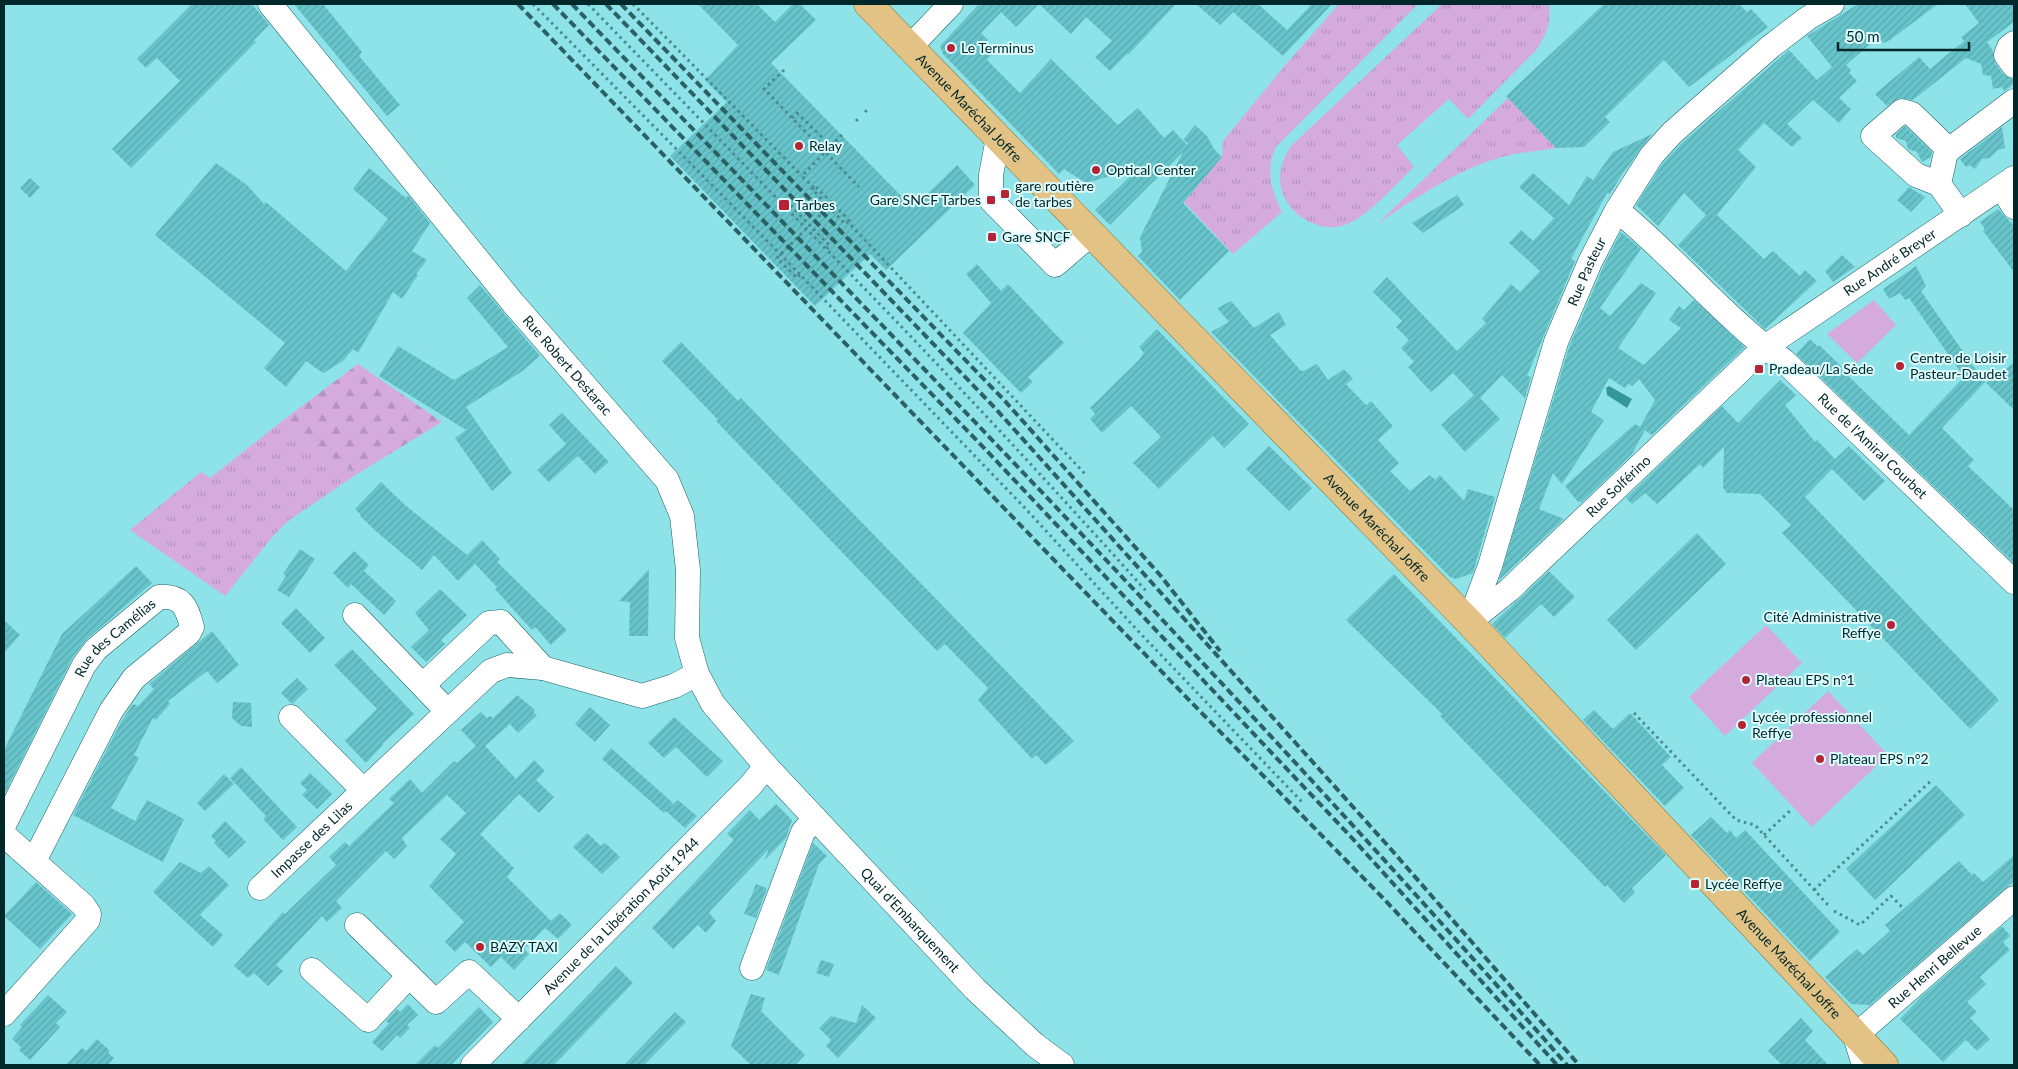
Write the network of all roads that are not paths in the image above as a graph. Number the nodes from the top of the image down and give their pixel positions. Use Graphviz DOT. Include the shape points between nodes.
graph roads {
  1 [pos="270,4"];
  2 [pos="868,4"];
  3 [pos="950,4"];
  4 [pos="1832,4"];
  5 [pos="2014,43"];
  6 [pos="910,47"];
  7 [pos="2014,66"];
  8 [pos="2014,101"];
  9 [pos="998,138"];
  10 [pos="1949,150"];
  11 [pos="2008,182"];
  12 [pos="1939,184"];
  13 [pos="2014,207"];
  14 [pos="1617,210"];
  15 [pos="1961,215"];
  16 [pos="1092,233"];
  17 [pos="1765,347"];
  18 [pos="2014,582"];
  19 [pos="355,614"];
  20 [pos="1469,622"];
  21 [pos="543,668"];
  22 [pos="697,674"];
  23 [pos="423,685"];
  24 [pos="447,711"];
  25 [pos="291,717"];
  26 [pos="766,766"];
  27 [pos="363,790"];
  28 [pos="815,818"];
  29 [pos="4,825"];
  30 [pos="4,835"];
  31 [pos="34,862"];
  32 [pos="260,888"];
  33 [pos="2014,898"];
  34 [pos="357,925"];
  35 [pos="752,968"];
  36 [pos="312,970"];
  37 [pos="409,976"];
  38 [pos="4,1014"];
  39 [pos="519,1019"];
  40 [pos="1855,1036"];
  41 [pos="474,1065"];
  42 [pos="1062,1065"];
  43 [pos="1864,1065"];
  44 [pos="1884,1065"];
  1 -- 22 [label="street, Rue Robert Destarac" via="513,303 667,480 682,516 688,570 687,638"];
  2 -- 6 [label="main road, Avenue Maréchal Joffre"];
  3 -- 6 [label="street"];
  4 -- 14 [label="street, Rue Pasteur" via="1770,46 1672,133 1652,155"];
  5 -- 7 [label="street" via="2006,55"];
  6 -- 9 [label="main road, Avenue Maréchal Joffre"];
  8 -- 10 [label="street"];
  9 -- 16 [label="main road, Avenue Maréchal Joffre"];
  9 -- 16 [label="street" via="991,175 991,200 1055,265"];
  10 -- 12 [label="street"];
  10 -- 12 [label="street" via="1912,114 1902,111 1873,136 1916,175"];
  11 -- 13 [label="street"];
  11 -- 15 [label="street, Rue André Breyer"];
  12 -- 15 [label="street"];
  14 -- 17 [label="street, Rue de l'Amiral Courbet"];
  14 -- 20 [label="street, Rue Pasteur" via="1590,262 1556,342 1490,566"];
  15 -- 17 [label="street, Rue André Breyer"];
  16 -- 20 [label="main road, Avenue Maréchal Joffre"];
  17 -- 18 [label="street, Rue de l'Amiral Courbet" via="1784,360"];
  17 -- 20 [label="street, Rue Solférino" via="1510,590"];
  19 -- 23 [label="street"];
  20 -- 40 [label="main road, Avenue Maréchal Joffre"];
  21 -- 22 [label="street, Impasse des Lilas" via="642,696 674,686"];
  21 -- 23 [label="street" via="501,622 489,623"];
  21 -- 24 [label="street, Impasse des Lilas" via="507,665 491,671"];
  22 -- 26 [label="street, Rue Robert Destarac" via="713,704"];
  23 -- 24 [label="street"];
  24 -- 27 [label="street, Impasse des Lilas"];
  25 -- 27 [label="street, Impasse des Lilas"];
  26 -- 28 [label="street, Quai d'Embarquement"];
  26 -- 39 [label="street, Avenue de la Libération Août 1944" via="751,785"];
  27 -- 32 [label="street, Impasse des Lilas"];
  28 -- 35 [label="street" via="802,832"];
  28 -- 42 [label="street, Quai d'Embarquement" via="976,989 1035,1045"];
  29 -- 31 [label="street, Rue des Camélias" via="84,665 96,649 159,597 171,596 180,602 188,610 192,627 134,678 111,711"];
  30 -- 31 [label="street"];
  31 -- 38 [label="street" via="83,905 88,920"];
  33 -- 40 [label="street, Rue Henri Bellevue"];
  34 -- 37 [label="street"];
  36 -- 37 [label="street" via="368,1020"];
  37 -- 39 [label="street" via="436,1002 469,972"];
  39 -- 41 [label="street, Avenue de la Libération Août 1944"];
  40 -- 43 [label="street, Avenue Maréchal Joffre"];
  40 -- 44 [label="main road"];
}
